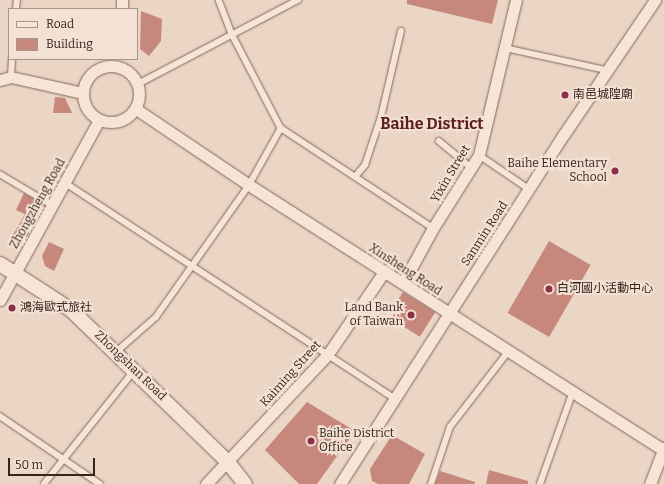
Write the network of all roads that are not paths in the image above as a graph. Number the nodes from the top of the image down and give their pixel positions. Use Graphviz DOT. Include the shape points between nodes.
graph roads {
  1 [pos="219,0"];
  2 [pos="298,0"];
  3 [pos="516,0"];
  4 [pos="655,0"];
  5 [pos="401,31"];
  6 [pos="232,34"];
  7 [pos="505,48"];
  8 [pos="12,60"];
  9 [pos="116,63"];
  10 [pos="606,70"];
  11 [pos="6,79"];
  12 [pos="138,84"];
  13 [pos="83,93"];
  14 [pos="136,109"];
  15 [pos="99,120"];
  16 [pos="282,128"];
  17 [pos="439,141"];
  18 [pos="479,155"];
  19 [pos="472,168"];
  20 [pos="0,174"];
  21 [pos="355,177"];
  22 [pos="64,182"];
  23 [pos="249,185"];
  24 [pos="530,189"];
  25 [pos="52,205"];
  26 [pos="433,228"];
  27 [pos="0,264"];
  28 [pos="192,265"];
  29 [pos="384,272"];
  30 [pos="15,273"];
  31 [pos="403,283"];
  32 [pos="0,300"];
  33 [pos="450,314"];
  34 [pos="116,352"];
  35 [pos="508,352"];
  36 [pos="328,354"];
  37 [pos="135,370"];
  38 [pos="572,394"];
  39 [pos="396,399"];
  40 [pos="0,416"];
  41 [pos="663,449"];
  42 [pos="64,460"];
  43 [pos="228,461"];
  44 [pos="44,484"];
  45 [pos="100,484"];
  46 [pos="206,484"];
  47 [pos="245,484"];
  48 [pos="340,484"];
  49 [pos="431,484"];
  50 [pos="540,484"];
  51 [pos="650,484"];
  1 -- 6 [label="lane"];
  2 -- 6 [label="lane"];
  3 -- 7 [label="street, Yixin Street"];
  4 -- 10 [label="street, Sanmin Road"];
  5 -- 21 [label="lane" via="381,117 365,165"];
  6 -- 12 [label="lane"];
  6 -- 16 [label="lane"];
  7 -- 10 [label="lane"];
  7 -- 18 [label="street, Yixin Street"];
  8 -- 11 [label="lane"];
  9 -- 12 [label="street" via="129,72"];
  9 -- 13 [label="street" via="93,72"];
  10 -- 24 [label="street, Sanmin Road"];
  11 -- 13 [label="street"];
  12 -- 14 [label="street" via="140,92"];
  13 -- 15 [label="street" via="87,109"];
  14 -- 15 [label="street" via="116,123"];
  14 -- 23 [label="street, Xinsheng Road"];
  15 -- 22 [label="street, Zhongzheng Road"];
  16 -- 21 [label="lane"];
  16 -- 23 [label="lane"];
  17 -- 19 [label="lane"];
  18 -- 19 [label="street, Yixin Street"];
  18 -- 24 [label="lane"];
  19 -- 26 [label="street, Yixin Street"];
  20 -- 25 [label="lane"];
  21 -- 26 [label="lane"];
  22 -- 25 [label="street, Zhongzheng Road"];
  22 -- 28 [label="lane"];
  23 -- 28 [label="lane"];
  23 -- 29 [label="street, Xinsheng Road"];
  24 -- 33 [label="street, Sanmin Road"];
  25 -- 30 [label="street, Zhongzheng Road"];
  26 -- 31 [label="street, Yixin Street"];
  27 -- 30 [label="street, Zhongshan Road"];
  28 -- 34 [label="lane" via="156,317"];
  28 -- 36 [label="lane"];
  29 -- 31 [label="street, Xinsheng Road"];
  29 -- 36 [label="street, Kaiming Street"];
  30 -- 32 [label="street, Zhongzheng Road"];
  30 -- 34 [label="street, Zhongshan Road" via="71,310"];
  31 -- 33 [label="street, Xinsheng Road"];
  33 -- 35 [label="street, Xinsheng Road"];
  33 -- 39 [label="street, Sanmin Road"];
  34 -- 37 [label="street, Zhongshan Road"];
  35 -- 38 [label="street, Xinsheng Road"];
  35 -- 49 [label="lane" via="450,427"];
  36 -- 39 [label="lane"];
  36 -- 43 [label="street, Kaiming Street"];
  37 -- 42 [label="lane"];
  37 -- 43 [label="street, Zhongshan Road"];
  38 -- 41 [label="street, Xinsheng Road"];
  38 -- 50 [label="lane"];
  39 -- 48 [label="street, Sanmin Road"];
  40 -- 42 [label="lane"];
  41 -- 51 [label="street"];
  42 -- 44 [label="lane"];
  42 -- 45 [label="lane"];
  43 -- 46 [label="street, Kaiming Street"];
  43 -- 47 [label="street, Zhongshan Road"];
}
